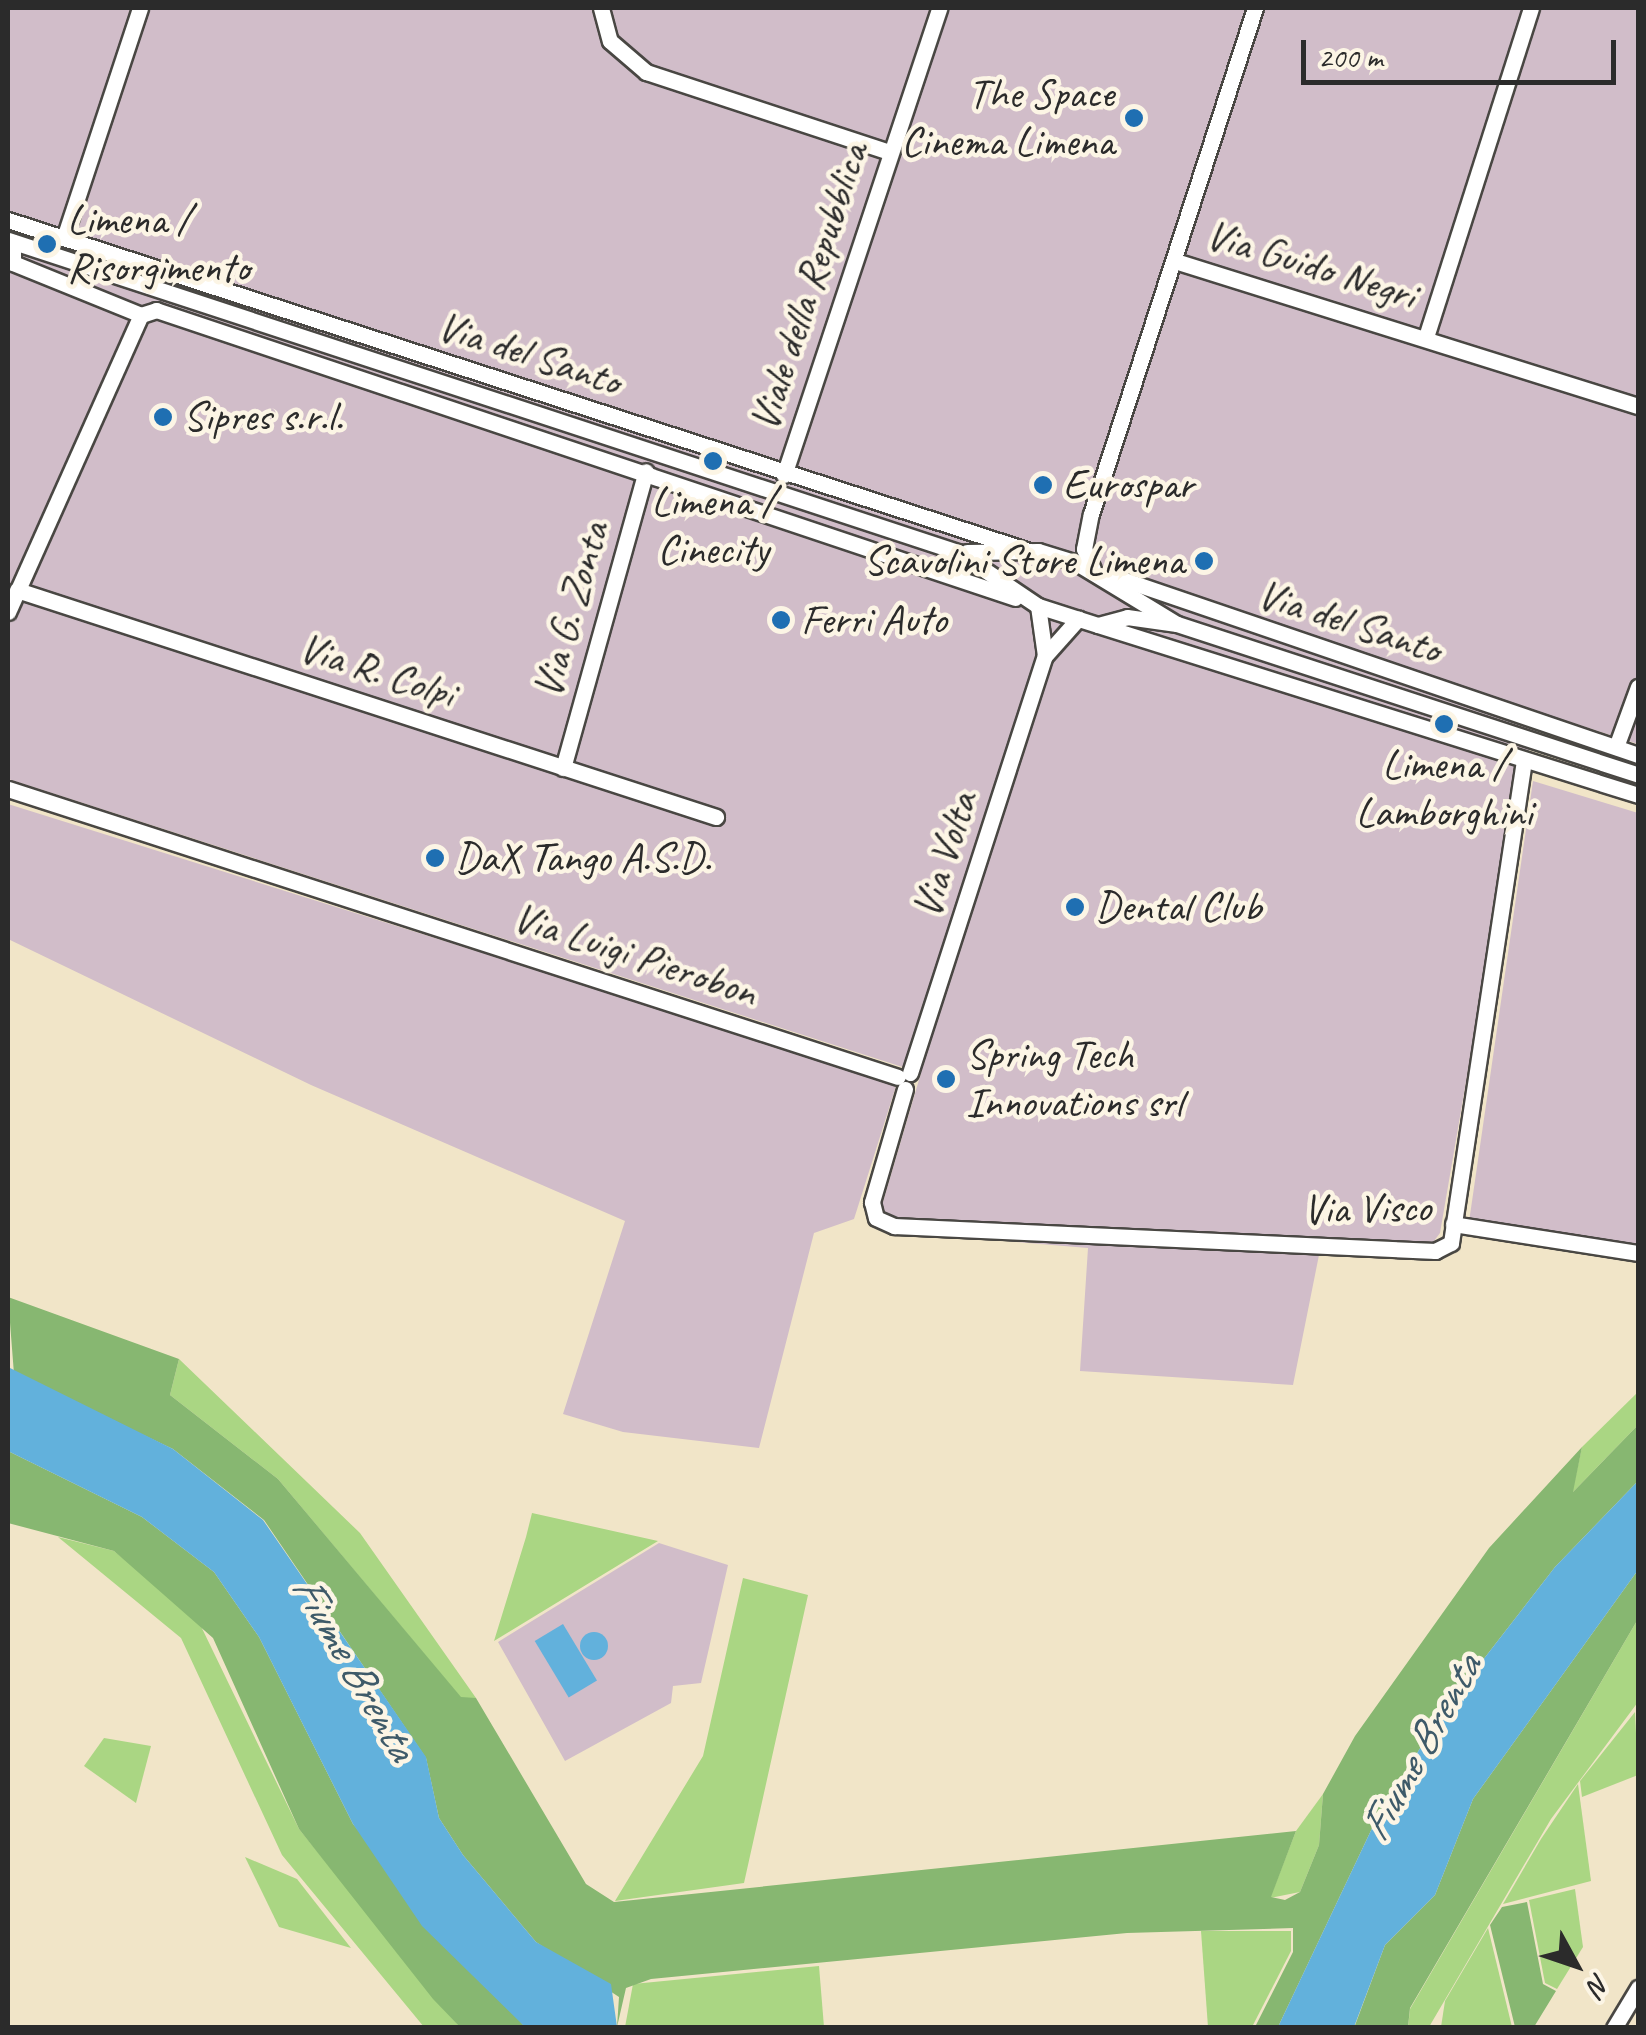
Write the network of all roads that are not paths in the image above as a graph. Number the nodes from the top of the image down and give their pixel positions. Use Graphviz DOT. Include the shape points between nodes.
graph roads {
  1 [pos="140,8"];
  2 [pos="601,8"];
  3 [pos="939,8"];
  4 [pos="1256,8"];
  5 [pos="1531,8"];
  6 [pos="890,152"];
  7 [pos="8,220"];
  8 [pos="64,238"];
  9 [pos="10,241"];
  10 [pos="1175,261"];
  11 [pos="142,314"];
  12 [pos="1426,337"];
  13 [pos="483,397"];
  14 [pos="1638,406"];
  15 [pos="476,416"];
  16 [pos="646,471"];
  17 [pos="784,474"];
  18 [pos="811,504"];
  19 [pos="1091,514"];
  20 [pos="805,525"];
  21 [pos="958,552"];
  22 [pos="1021,554"];
  23 [pos="1050,555"];
  24 [pos="1100,572"];
  25 [pos="1004,579"];
  26 [pos="17,590"];
  27 [pos="1124,592"];
  28 [pos="1019,600"];
  29 [pos="1038,606"];
  30 [pos="8,612"];
  31 [pos="1116,618"];
  32 [pos="1078,619"];
  33 [pos="1177,624"];
  34 [pos="1098,625"];
  35 [pos="1045,656"];
  36 [pos="1638,687"];
  37 [pos="1496,706"];
  38 [pos="1490,726"];
  39 [pos="1616,747"];
  40 [pos="1638,755"];
  41 [pos="1524,761"];
  42 [pos="563,768"];
  43 [pos="1638,775"];
  44 [pos="8,789"];
  45 [pos="1638,796"];
  46 [pos="716,817"];
  47 [pos="904,1080"];
  48 [pos="872,1202"];
  49 [pos="1453,1224"];
  50 [pos="1638,1253"];
  51 [pos="1638,1988"];
  52 [pos="1614,2028"];
  1 -- 8 [label="street"];
  2 -- 6 [label="street" via="610,41 646,72"];
  3 -- 6 [label="street, Viale della Repubblica"];
  4 -- 10 [label="street"];
  5 -- 12 [label="street"];
  6 -- 17 [label="street, Viale della Repubblica"];
  7 -- 8 [label="street, Via del Santo"];
  8 -- 17 [label="street, Via del Santo"];
  9 -- 11 [label="street, Via del Santo" via="13,264"];
  9 -- 13 [label="street"];
  10 -- 12 [label="street, Via Guido Negri"];
  10 -- 19 [label="street"];
  11 -- 15 [label="street, Via del Santo" via="156,310"];
  11 -- 26 [label="street"];
  12 -- 14 [label="street, Via Guido Negri"];
  13 -- 15 [label="street, Via del Santo"];
  13 -- 18 [label="street"];
  15 -- 16 [label="street, Via del Santo"];
  16 -- 20 [label="street, Via del Santo"];
  16 -- 42 [label="street, Via G. Zonta"];
  17 -- 22 [label="street, Via del Santo"];
  18 -- 20 [label="street"];
  18 -- 21 [label="street"];
  19 -- 23 [label="street" via="1073,545"];
  19 -- 24 [label="street" via="1084,549"];
  20 -- 28 [label="street, Via del Santo"];
  21 -- 22 [label="street, Via del Santo"];
  21 -- 25 [label="street"];
  22 -- 23 [label="street, Via del Santo"];
  22 -- 25 [label="street"];
  23 -- 24 [label="street, Via del Santo"];
  24 -- 27 [label="street, Via del Santo"];
  24 -- 37 [label="street, Via del Santo"];
  25 -- 28 [label="street"];
  26 -- 30 [label="street"];
  26 -- 42 [label="street, Via R. Colpi"];
  27 -- 31 [label="street"];
  27 -- 33 [label="street, Via del Santo"];
  28 -- 29 [label="street, Via del Santo"];
  29 -- 32 [label="street, Via del Santo"];
  29 -- 35 [label="street"];
  31 -- 33 [label="street"];
  31 -- 34 [label="street"];
  32 -- 34 [label="street, Via del Santo"];
  32 -- 35 [label="street"];
  33 -- 38 [label="street"];
  34 -- 41 [label="street, Via del Santo"];
  35 -- 47 [label="street, Via Volta"];
  36 -- 39 [label="street"];
  37 -- 38 [label="street"];
  37 -- 39 [label="street, Via del Santo"];
  38 -- 43 [label="street"];
  39 -- 40 [label="street, Via del Santo"];
  41 -- 45 [label="street"];
  41 -- 49 [label="street, Via Visco"];
  42 -- 46 [label="street, Via R. Colpi"];
  44 -- 47 [label="street, Via Luigi Pierobon"];
  47 -- 48 [label="street, Via Volta"];
  48 -- 49 [label="street, Via Visco" via="876,1218 904,1228 1316,1247 1435,1251 1451,1243"];
  49 -- 50 [label="street"];
  51 -- 52 [label="street"];
}
